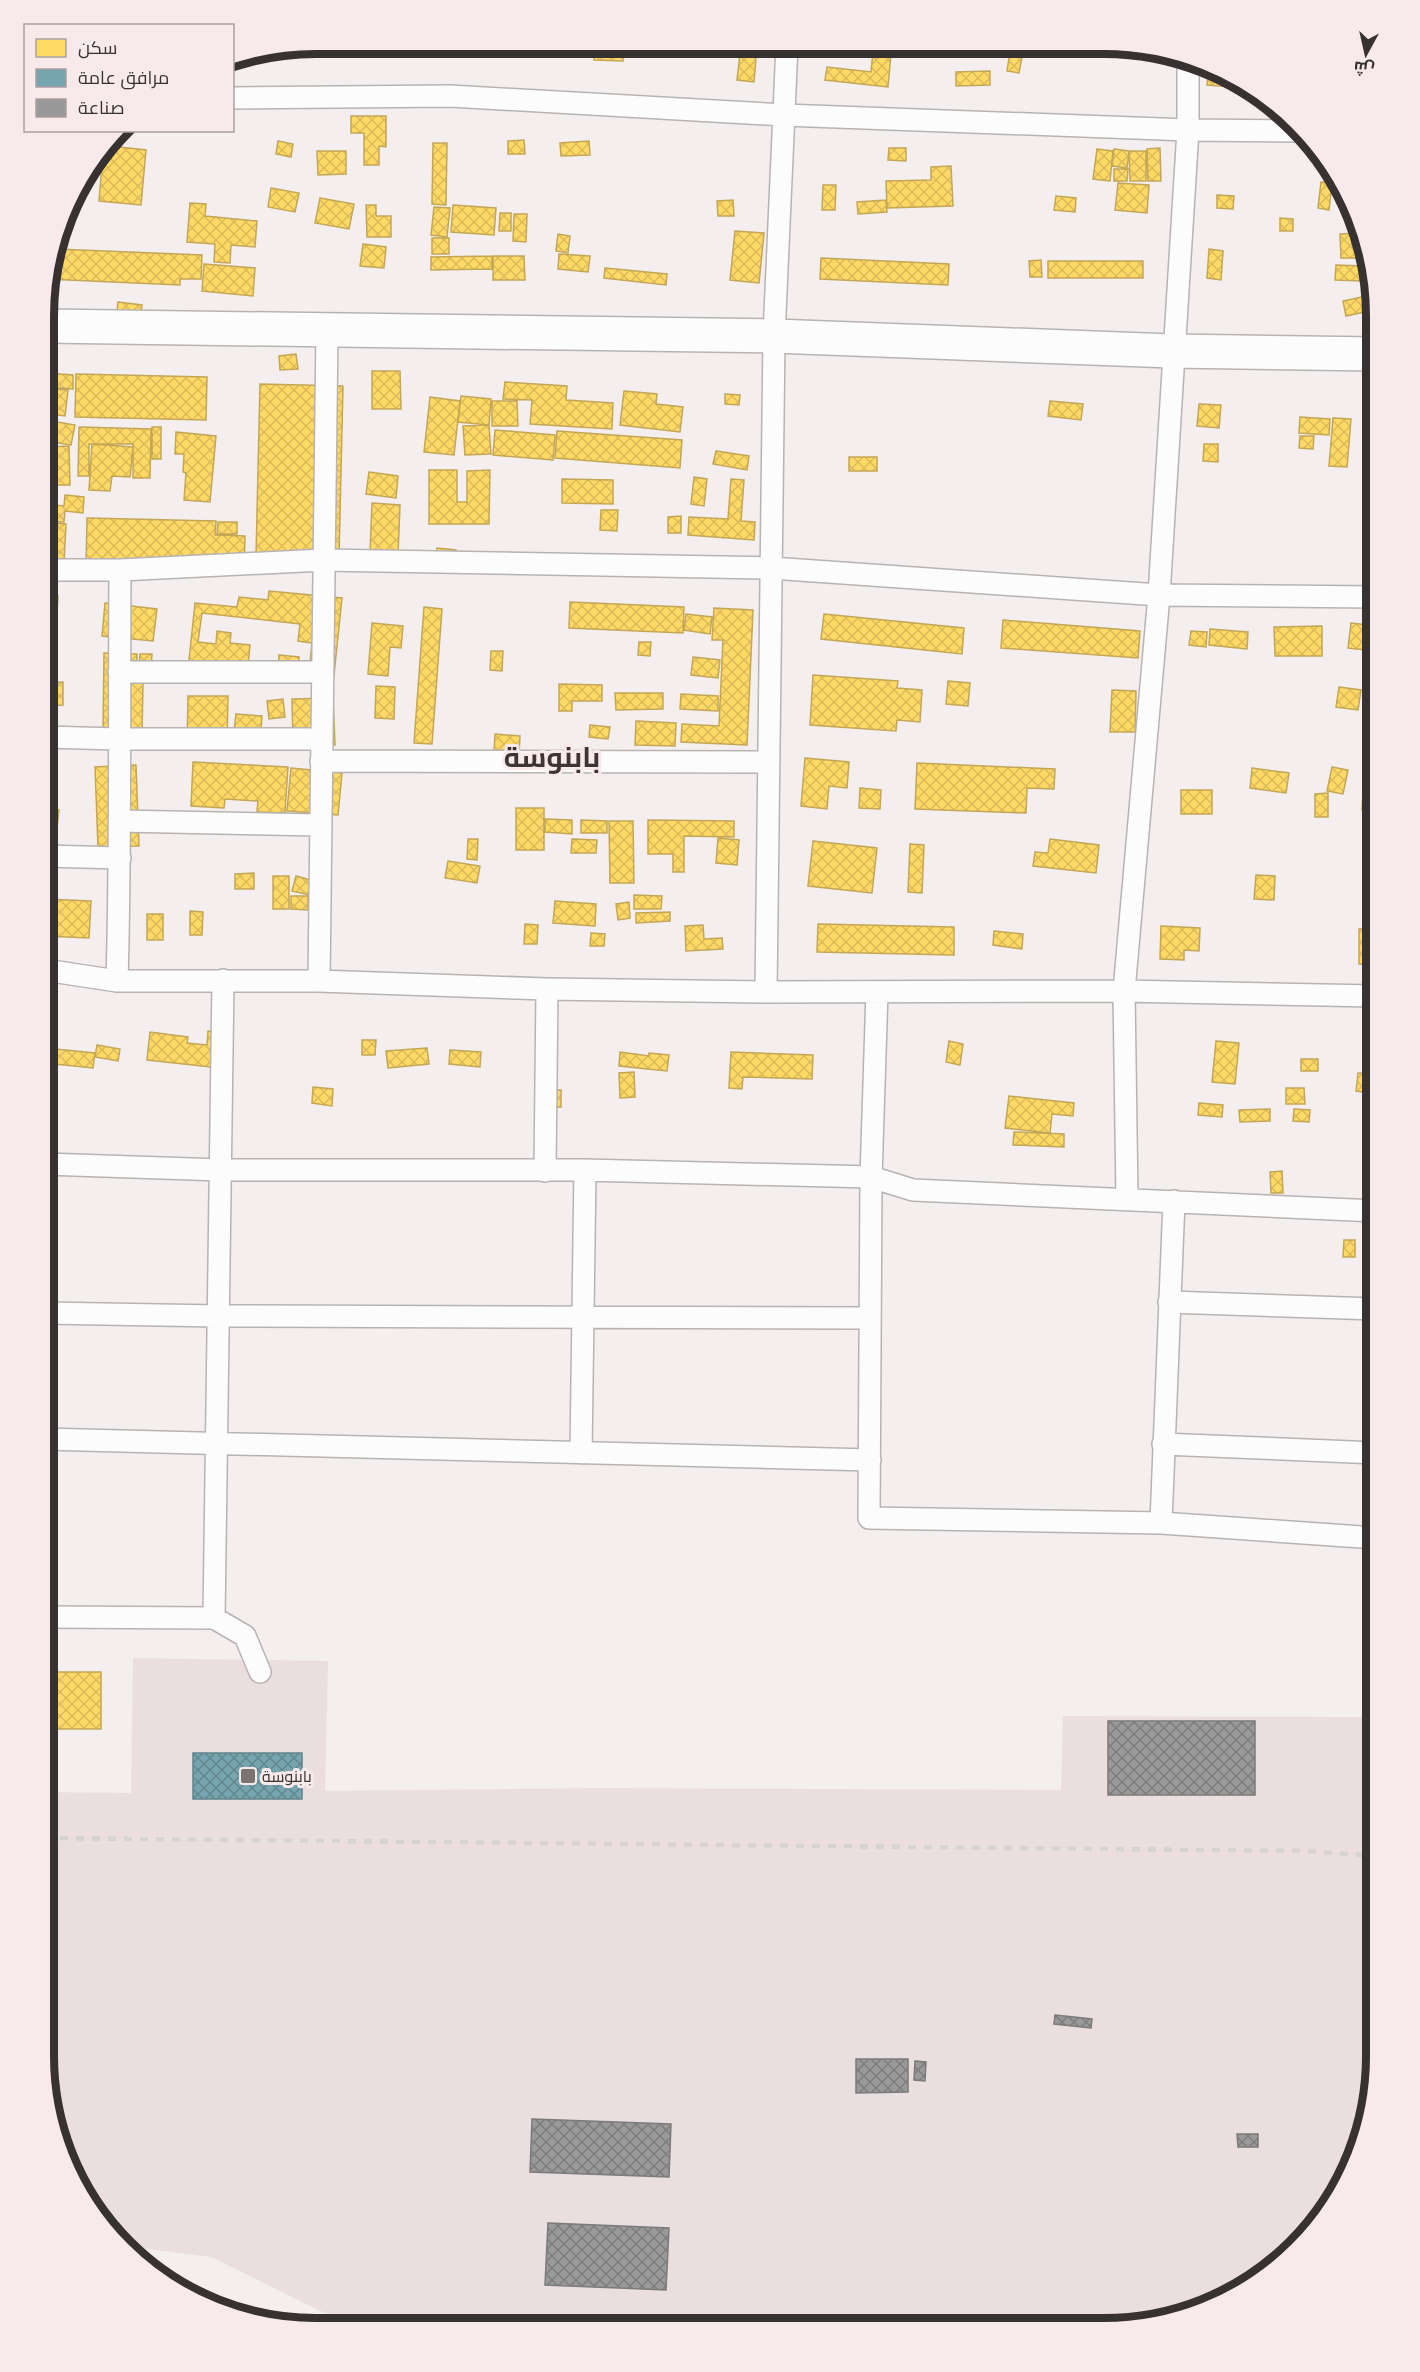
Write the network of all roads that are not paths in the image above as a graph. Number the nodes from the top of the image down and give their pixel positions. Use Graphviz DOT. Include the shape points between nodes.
graph roads {
  1 [pos="787,54"];
  2 [pos="1188,68"];
  3 [pos="234,98"];
  4 [pos="784,115"];
  5 [pos="1188,130"];
  6 [pos="1289,131"];
  7 [pos="54,326"];
  8 [pos="327,329"];
  9 [pos="774,336"];
  10 [pos="1172,351"];
  11 [pos="1366,354"];
  12 [pos="323,560"];
  13 [pos="771,568"];
  14 [pos="54,570"];
  15 [pos="120,570"];
  16 [pos="1159,595"];
  17 [pos="1366,597"];
  18 [pos="119,672"];
  19 [pos="322,672"];
  20 [pos="54,736"];
  21 [pos="118,739"];
  22 [pos="321,739"];
  23 [pos="321,761"];
  24 [pos="769,762"];
  25 [pos="120,821"];
  26 [pos="319,825"];
  27 [pos="54,856"];
  28 [pos="120,858"];
  29 [pos="54,971"];
  30 [pos="223,980"];
  31 [pos="117,981"];
  32 [pos="319,981"];
  33 [pos="547,989"];
  34 [pos="1124,991"];
  35 [pos="766,992"];
  36 [pos="877,992"];
  37 [pos="1366,996"];
  38 [pos="54,1164"];
  39 [pos="221,1170"];
  40 [pos="585,1170"];
  41 [pos="545,1171"];
  42 [pos="871,1177"];
  43 [pos="1128,1199"];
  44 [pos="1174,1201"];
  45 [pos="1366,1211"];
  46 [pos="1168,1302"];
  47 [pos="1366,1309"];
  48 [pos="54,1313"];
  49 [pos="218,1316"];
  50 [pos="582,1318"];
  51 [pos="870,1318"];
  52 [pos="54,1439"];
  53 [pos="215,1444"];
  54 [pos="1163,1444"];
  55 [pos="581,1453"];
  56 [pos="1366,1453"];
  57 [pos="870,1460"];
  58 [pos="1161,1523"];
  59 [pos="1366,1537"];
  60 [pos="54,1617"];
  61 [pos="214,1617"];
  62 [pos="260,1672"];
  1 -- 4 [label="street"];
  2 -- 5 [label="street"];
  3 -- 4 [label="street" via="450,96"];
  4 -- 5 [label="street"];
  4 -- 9 [label="street"];
  5 -- 6 [label="street"];
  5 -- 10 [label="street"];
  7 -- 8 [label="main road"];
  8 -- 9 [label="main road"];
  8 -- 12 [label="street"];
  9 -- 10 [label="main road"];
  9 -- 13 [label="street"];
  10 -- 11 [label="main road"];
  10 -- 16 [label="street"];
  12 -- 13 [label="street"];
  12 -- 15 [label="street"];
  12 -- 19 [label="street"];
  13 -- 16 [label="street"];
  13 -- 24 [label="street"];
  14 -- 15 [label="street"];
  15 -- 18 [label="street"];
  16 -- 17 [label="street"];
  16 -- 34 [label="street"];
  18 -- 19 [label="street"];
  18 -- 21 [label="street"];
  19 -- 22 [label="street"];
  20 -- 21 [label="street"];
  21 -- 22 [label="street"];
  21 -- 25 [label="street"];
  22 -- 23 [label="street"];
  23 -- 24 [label="street"];
  23 -- 26 [label="street"];
  24 -- 35 [label="street"];
  25 -- 26 [label="street"];
  25 -- 28 [label="street"];
  26 -- 32 [label="street"];
  27 -- 28 [label="street"];
  28 -- 31 [label="street"];
  29 -- 31 [label="street"];
  30 -- 31 [label="street"];
  30 -- 32 [label="street"];
  30 -- 39 [label="street"];
  32 -- 33 [label="street"];
  33 -- 35 [label="street"];
  33 -- 41 [label="street"];
  34 -- 36 [label="street"];
  34 -- 37 [label="street"];
  34 -- 43 [label="street"];
  35 -- 36 [label="street"];
  36 -- 42 [label="street"];
  38 -- 39 [label="street"];
  39 -- 41 [label="street"];
  39 -- 49 [label="street"];
  40 -- 41 [label="street"];
  40 -- 42 [label="street"];
  40 -- 50 [label="street"];
  42 -- 43 [label="street" via="913,1190"];
  42 -- 51 [label="street"];
  43 -- 44 [label="street"];
  44 -- 45 [label="street"];
  44 -- 46 [label="street"];
  46 -- 47 [label="street"];
  46 -- 54 [label="street"];
  48 -- 49 [label="street"];
  49 -- 50 [label="street"];
  49 -- 53 [label="street"];
  50 -- 51 [label="street"];
  50 -- 55 [label="street"];
  51 -- 57 [label="street"];
  52 -- 53 [label="street"];
  53 -- 55 [label="street"];
  53 -- 61 [label="street"];
  54 -- 56 [label="street"];
  54 -- 58 [label="street"];
  55 -- 57 [label="street"];
  57 -- 58 [label="street" via="869,1518"];
  58 -- 59 [label="street"];
  60 -- 61 [label="street"];
  61 -- 62 [label="street" via="245,1636"];
}
